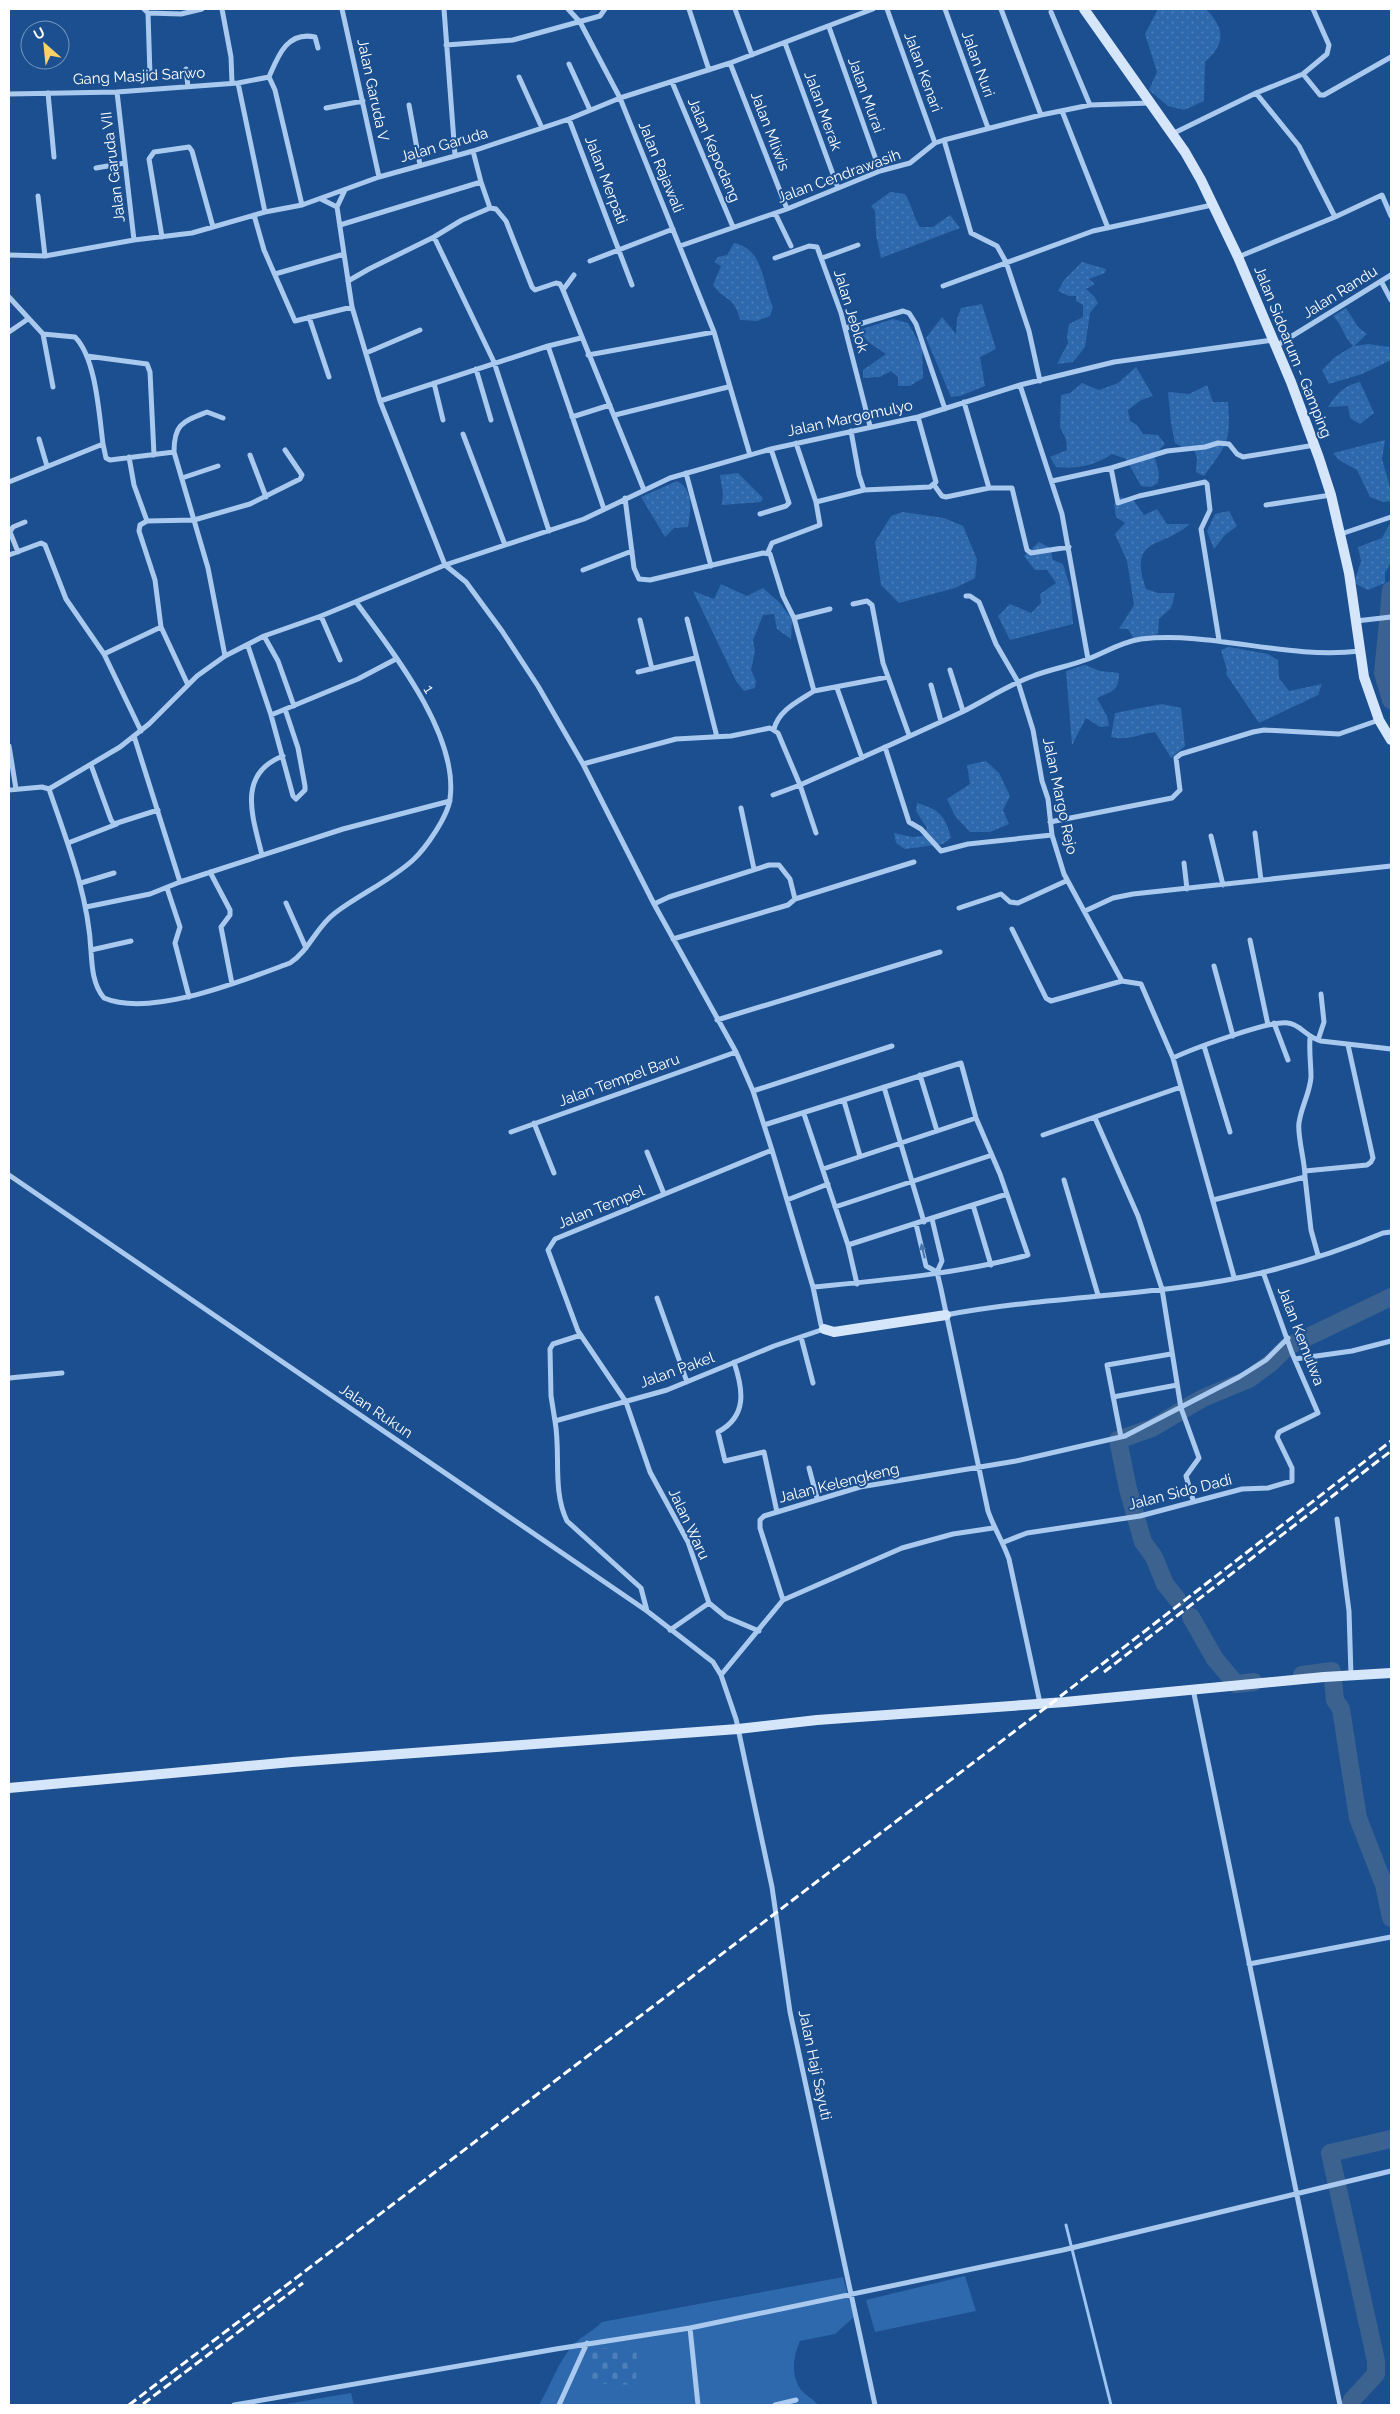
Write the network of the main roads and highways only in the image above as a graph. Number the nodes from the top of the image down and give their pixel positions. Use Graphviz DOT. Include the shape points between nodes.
graph roads {
  1 [pos="1084,9"];
  2 [pos="1391,740"];
  3 [pos="946,1315"];
  4 [pos="824,1329"];
  5 [pos="1391,1673"];
  6 [pos="9,1788"];
  1 -- 2 [label="main road, Jalan Sidoarum - Gamping" via="1202,180 1238,257 1315,445 1341,534 1364,676 1379,720"];
  3 -- 4 [label="main road" via="834,1332"];
  5 -- 6 [label="main road"];
}
